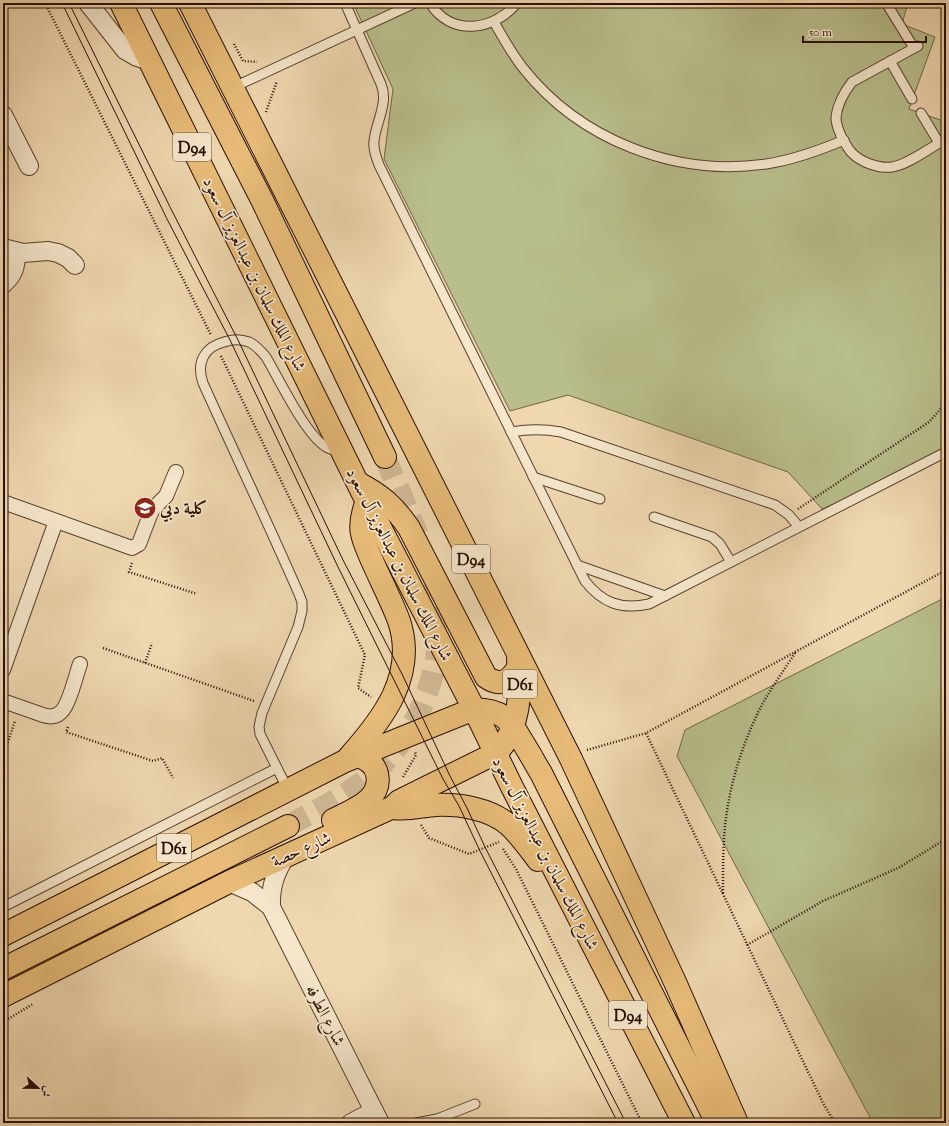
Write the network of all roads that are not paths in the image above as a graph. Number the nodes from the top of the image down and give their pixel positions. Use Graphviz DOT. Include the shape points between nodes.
graph roads {
  1 [pos="88,3"];
  2 [pos="121,3"];
  3 [pos="161,3"];
  4 [pos="190,3"];
  5 [pos="345,3"];
  6 [pos="415,3"];
  7 [pos="430,3"];
  8 [pos="517,3"];
  9 [pos="888,6"];
  10 [pos="494,22"];
  11 [pos="357,30"];
  12 [pos="150,61"];
  13 [pos="890,61"];
  14 [pos="234,87"];
  15 [pos="912,98"];
  16 [pos="921,113"];
  17 [pos="3,115"];
  18 [pos="844,140"];
  19 [pos="942,141"];
  20 [pos="29,166"];
  21 [pos="9,250"];
  22 [pos="75,265"];
  23 [pos="3,284"];
  24 [pos="511,432"];
  25 [pos="946,452"];
  26 [pos="344,455"];
  27 [pos="385,457"];
  28 [pos="176,472"];
  29 [pos="534,477"];
  30 [pos="362,492"];
  31 [pos="600,499"];
  32 [pos="3,502"];
  33 [pos="654,517"];
  34 [pos="56,521"];
  35 [pos="799,527"];
  36 [pos="731,562"];
  37 [pos="577,565"];
  38 [pos="665,596"];
  39 [pos="514,644"];
  40 [pos="80,664"];
  41 [pos="519,666"];
  42 [pos="3,670"];
  43 [pos="3,701"];
  44 [pos="474,709"];
  45 [pos="513,724"];
  46 [pos="496,753"];
  47 [pos="351,758"];
  48 [pos="277,768"];
  49 [pos="541,774"];
  50 [pos="512,788"];
  51 [pos="288,790"];
  52 [pos="393,808"];
  53 [pos="288,826"];
  54 [pos="307,846"];
  55 [pos="287,855"];
  56 [pos="229,882"];
  57 [pos="573,906"];
  58 [pos="3,907"];
  59 [pos="271,907"];
  60 [pos="3,935"];
  61 [pos="3,969"];
  62 [pos="3,996"];
  63 [pos="476,1104"];
  64 [pos="377,1117"];
  65 [pos="351,1123"];
  66 [pos="416,1123"];
  67 [pos="684,1123"];
  68 [pos="717,1123"];
  69 [pos="736,1123"];
  1 -- 12 [label="street" via="125,50"];
  2 -- 12 [label="main road, شارع الملك سلمان بن عبدالعزيز آل سعود / D94"];
  3 -- 27 [label="main road" via="262,200"];
  4 -- 14 [label="main road, D94"];
  5 -- 11 [label="lane"];
  6 -- 11 [label="lane"];
  7 -- 10 [label="lane" via="441,15 461,25 483,26"];
  8 -- 10 [label="lane"];
  9 -- 13 [label="lane" via="916,47"];
  10 -- 18 [label="lane" via="524,68 562,107 607,137 657,157 698,165 738,167 792,159"];
  11 -- 14 [label="lane"];
  11 -- 24 [label="lane" via="384,94 374,141 376,157"];
  12 -- 26 [label="main road, شارع الملك سلمان بن عبدالعزيز آل سعود / D94"];
  13 -- 15 [label="lane"];
  13 -- 18 [label="lane" via="855,80 847,90 839,106 836,120"];
  14 -- 39 [label="main road, D94"];
  16 -- 19 [label="lane"];
  17 -- 20 [label="street"];
  18 -- 19 [label="lane" via="849,150 857,157 885,167 904,163"];
  21 -- 22 [label="street" via="58,253"];
  21 -- 23 [label="street" via="16,262 14,271"];
  24 -- 29 [label="lane"];
  24 -- 35 [label="lane" via="528,429 561,432 775,505 790,515"];
  25 -- 35 [label="lane"];
  26 -- 30 [label="main road, شارع الملك سلمان بن عبدالعزيز آل سعود / D94"];
  26 -- 48 [label="lane" via="325,446 311,432 258,348 249,342 230,340 215,344 203,357 200,366 203,383 302,602 298,627 260,720 260,734"];
  28 -- 34 [label="street" via="166,496 153,509 139,544 132,548"];
  29 -- 31 [label="lane"];
  29 -- 37 [label="lane"];
  30 -- 41 [label="main road" via="372,491 399,513 486,677 502,682 512,677"];
  30 -- 44 [label="main road, شارع الملك سلمان بن عبدالعزيز آل سعود / D94"];
  30 -- 47 [label="main road" via="360,530 399,621 404,656 402,674 387,708"];
  32 -- 34 [label="street"];
  33 -- 36 [label="lane" via="712,537 720,544"];
  34 -- 42 [label="street"];
  35 -- 36 [label="lane"];
  36 -- 38 [label="lane"];
  37 -- 38 [label="lane"];
  37 -- 38 [label="lane" via="591,589 618,605 639,606"];
  39 -- 41 [label="main road, شارع حصة / D61"];
  39 -- 69 [label="main road, D94" via="572,759"];
  40 -- 43 [label="street" via="66,705 56,716 49,717"];
  41 -- 45 [label="main road, شارع حصة / D61" via="520,686"];
  44 -- 45 [label="main road" via="496,712"];
  44 -- 46 [label="main road, شارع الملك سلمان بن عبدالعزيز آل سعود / D94"];
  44 -- 47 [label="main road"];
  45 -- 46 [label="main road, شارع حصة / D61" via="510,735"];
  45 -- 49 [label="main road"];
  46 -- 50 [label="main road, شارع الملك سلمان بن عبدالعزيز آل سعود / D94"];
  46 -- 52 [label="main road, شارع حصة / D61" via="399,802"];
  47 -- 51 [label="main road, D61"];
  47 -- 54 [label="main road" via="365,758 376,770 378,786 375,794 323,827"];
  48 -- 51 [label="lane"];
  48 -- 58 [label="lane"];
  49 -- 50 [label="main road" via="528,758 517,757 510,763 509,769"];
  49 -- 68 [label="main road"];
  50 -- 57 [label="main road, شارع الملك سلمان بن عبدالعزيز آل سعود / D94"];
  51 -- 60 [label="main road, D61"];
  52 -- 54 [label="main road, شارع حصة / D61"];
  52 -- 57 [label="main road" via="459,806 483,812 502,821 518,835"];
  53 -- 61 [label="main road"];
  54 -- 55 [label="main road, شارع حصة / D61"];
  55 -- 56 [label="main road, شارع حصة / D61"];
  55 -- 59 [label="street, شارع الطرفه" via="280,864 272,885"];
  56 -- 59 [label="street, شارع الطرفه" via="252,892"];
  56 -- 62 [label="main road, شارع حصة / D61"];
  57 -- 67 [label="main road, شارع الملك سلمان بن عبدالعزيز آل سعود / D94"];
  59 -- 64 [label="street, شارع الطرفه"];
  63 -- 66 [label="lane" via="438,1119"];
  64 -- 65 [label="street"];
}
